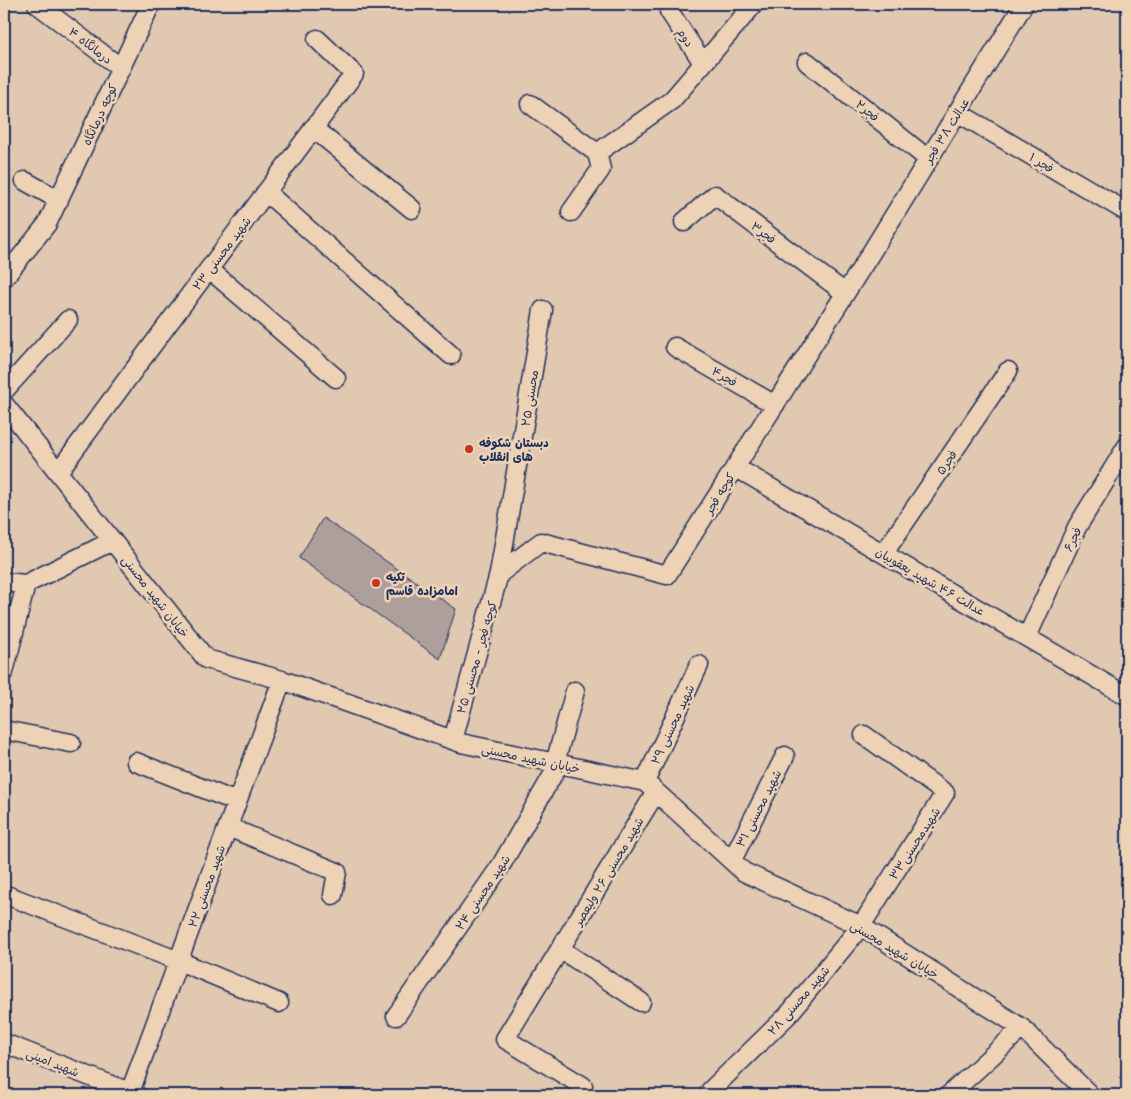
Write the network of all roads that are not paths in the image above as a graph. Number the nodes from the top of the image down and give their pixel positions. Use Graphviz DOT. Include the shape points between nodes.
graph roads {
  1 [pos="37,4"];
  2 [pos="152,4"];
  3 [pos="754,4"];
  4 [pos="1024,4"];
  5 [pos="669,11"];
  6 [pos="317,39"];
  7 [pos="807,62"];
  8 [pos="703,63"];
  9 [pos="121,68"];
  10 [pos="530,104"];
  11 [pos="957,112"];
  12 [pos="313,128"];
  13 [pos="597,153"];
  14 [pos="928,159"];
  15 [pos="25,181"];
  16 [pos="266,192"];
  17 [pos="59,200"];
  18 [pos="412,209"];
  19 [pos="571,212"];
  20 [pos="1127,212"];
  21 [pos="684,222"];
  22 [pos="869,256"];
  23 [pos="208,269"];
  24 [pos="4,278"];
  25 [pos="845,293"];
  26 [pos="543,310"];
  27 [pos="68,320"];
  28 [pos="675,346"];
  29 [pos="451,355"];
  30 [pos="1008,371"];
  31 [pos="336,378"];
  32 [pos="4,392"];
  33 [pos="4,404"];
  34 [pos="775,405"];
  35 [pos="1127,446"];
  36 [pos="735,467"];
  37 [pos="58,472"];
  38 [pos="112,541"];
  39 [pos="884,553"];
  40 [pos="499,574"];
  41 [pos="4,582"];
  42 [pos="26,584"];
  43 [pos="1027,637"];
  44 [pos="699,665"];
  45 [pos="4,672"];
  46 [pos="282,680"];
  47 [pos="575,691"];
  48 [pos="1127,696"];
  49 [pos="4,730"];
  50 [pos="864,735"];
  51 [pos="453,740"];
  52 [pos="71,743"];
  53 [pos="785,756"];
  54 [pos="136,762"];
  55 [pos="557,763"];
  56 [pos="650,787"];
  57 [pos="237,802"];
  58 [pos="228,827"];
  59 [pos="732,860"];
  60 [pos="333,895"];
  61 [pos="9,896"];
  62 [pos="860,926"];
  63 [pos="560,949"];
  64 [pos="179,961"];
  65 [pos="641,1002"];
  66 [pos="280,1003"];
  67 [pos="396,1016"];
  68 [pos="1022,1028"];
  69 [pos="4,1043"];
  70 [pos="583,1086"];
  71 [pos="710,1091"];
  72 [pos="132,1094"];
  73 [pos="949,1095"];
  74 [pos="1090,1095"];
  1 -- 9 [label="street, درمانگاه ۴"];
  2 -- 9 [label="street, کوچه درمانگاه"];
  3 -- 8 [label="street"];
  4 -- 11 [label="street, عدالت ۳۸ فجر"];
  5 -- 8 [label="street, دوم"];
  6 -- 12 [label="street, شهید محسنی ۲۳" via="354,74"];
  7 -- 14 [label="street, فجر۲"];
  8 -- 13 [label="street" via="672,100"];
  9 -- 17 [label="street, کوچه درمانگاه"];
  10 -- 13 [label="street"];
  11 -- 14 [label="street, عدالت ۳۸ فجر"];
  11 -- 20 [label="street, فجر ۱"];
  12 -- 16 [label="street, شهید محسنی ۲۳"];
  12 -- 18 [label="street"];
  13 -- 19 [label="street" via="601,169"];
  14 -- 22 [label="street, عدالت ۳۸ فجر"];
  15 -- 17 [label="street"];
  16 -- 23 [label="street, شهید محسنی ۲۳"];
  16 -- 29 [label="street"];
  17 -- 24 [label="street, کوچه درمانگاه" via="47,224"];
  21 -- 25 [label="street, فجر۳" via="715,195"];
  22 -- 25 [label="street, کوچه فجر"];
  23 -- 31 [label="street"];
  23 -- 37 [label="street, شهید محسنی ۲۳"];
  25 -- 34 [label="street, کوچه فجر"];
  26 -- 40 [label="street, محسنی ۲۵"];
  27 -- 32 [label="street"];
  28 -- 34 [label="street, فجر۴"];
  30 -- 39 [label="street, فجر۵"];
  33 -- 37 [label="street, خیابان شهید محسنی"];
  34 -- 36 [label="street, کوچه فجر"];
  35 -- 43 [label="street, فجر۶" via="1077,527"];
  36 -- 39 [label="street, عدالت ۴۶ شهید یعقوبیان"];
  36 -- 40 [label="street, کوچه فجر" via="668,575 541,542"];
  37 -- 38 [label="street, خیابان شهید محسنی"];
  38 -- 42 [label="street"];
  38 -- 46 [label="street, خیابان شهید محسنی" via="206,659"];
  39 -- 43 [label="street, عدالت ۴۶ شهید یعقوبیان"];
  40 -- 51 [label="street, کوچه فجر - محسنی ۲۵"];
  41 -- 42 [label="street"];
  42 -- 45 [label="street"];
  43 -- 48 [label="street, عدالت ۴۶ شهید یعقوبیان"];
  44 -- 56 [label="street, شهید محسنی ۲۹"];
  46 -- 51 [label="street, خیابان شهید محسنی"];
  46 -- 57 [label="street, شهید محسنی ۲۲"];
  47 -- 55 [label="street, شهید محسنی ۲۴"];
  49 -- 52 [label="street"];
  50 -- 62 [label="street, شهیدمحسنی۳۳" via="945,793"];
  51 -- 55 [label="street, خیابان شهید محسنی"];
  53 -- 59 [label="street, شهید محسنی ۳۱"];
  54 -- 57 [label="street"];
  55 -- 56 [label="street, خیابان شهید محسنی"];
  55 -- 67 [label="street, شهید محسنی ۲۴" via="500,867"];
  56 -- 59 [label="street, خیابان شهید محسنی"];
  56 -- 63 [label="street, شهید محسنی ۲۶ ولیعصر"];
  57 -- 58 [label="street, شهید محسنی ۲۲"];
  58 -- 60 [label="street" via="337,872"];
  58 -- 64 [label="street, شهید محسنی ۲۲"];
  59 -- 62 [label="street, خیابان شهید محسنی" via="744,872"];
  61 -- 64 [label="street"];
  62 -- 68 [label="street, خیابان شهید محسنی"];
  62 -- 71 [label="street, شهید محسنی ۲۸" via="788,1015"];
  63 -- 65 [label="street"];
  63 -- 70 [label="street, شهید محسنی ۲۶ ولیعصر" via="505,1039"];
  64 -- 66 [label="street"];
  64 -- 72 [label="street, شهید محسنی ۲۲"];
  68 -- 73 [label="street"];
  68 -- 74 [label="street, خیابان شهید محسنی"];
  69 -- 72 [label="street, شهید امینی"];
}
